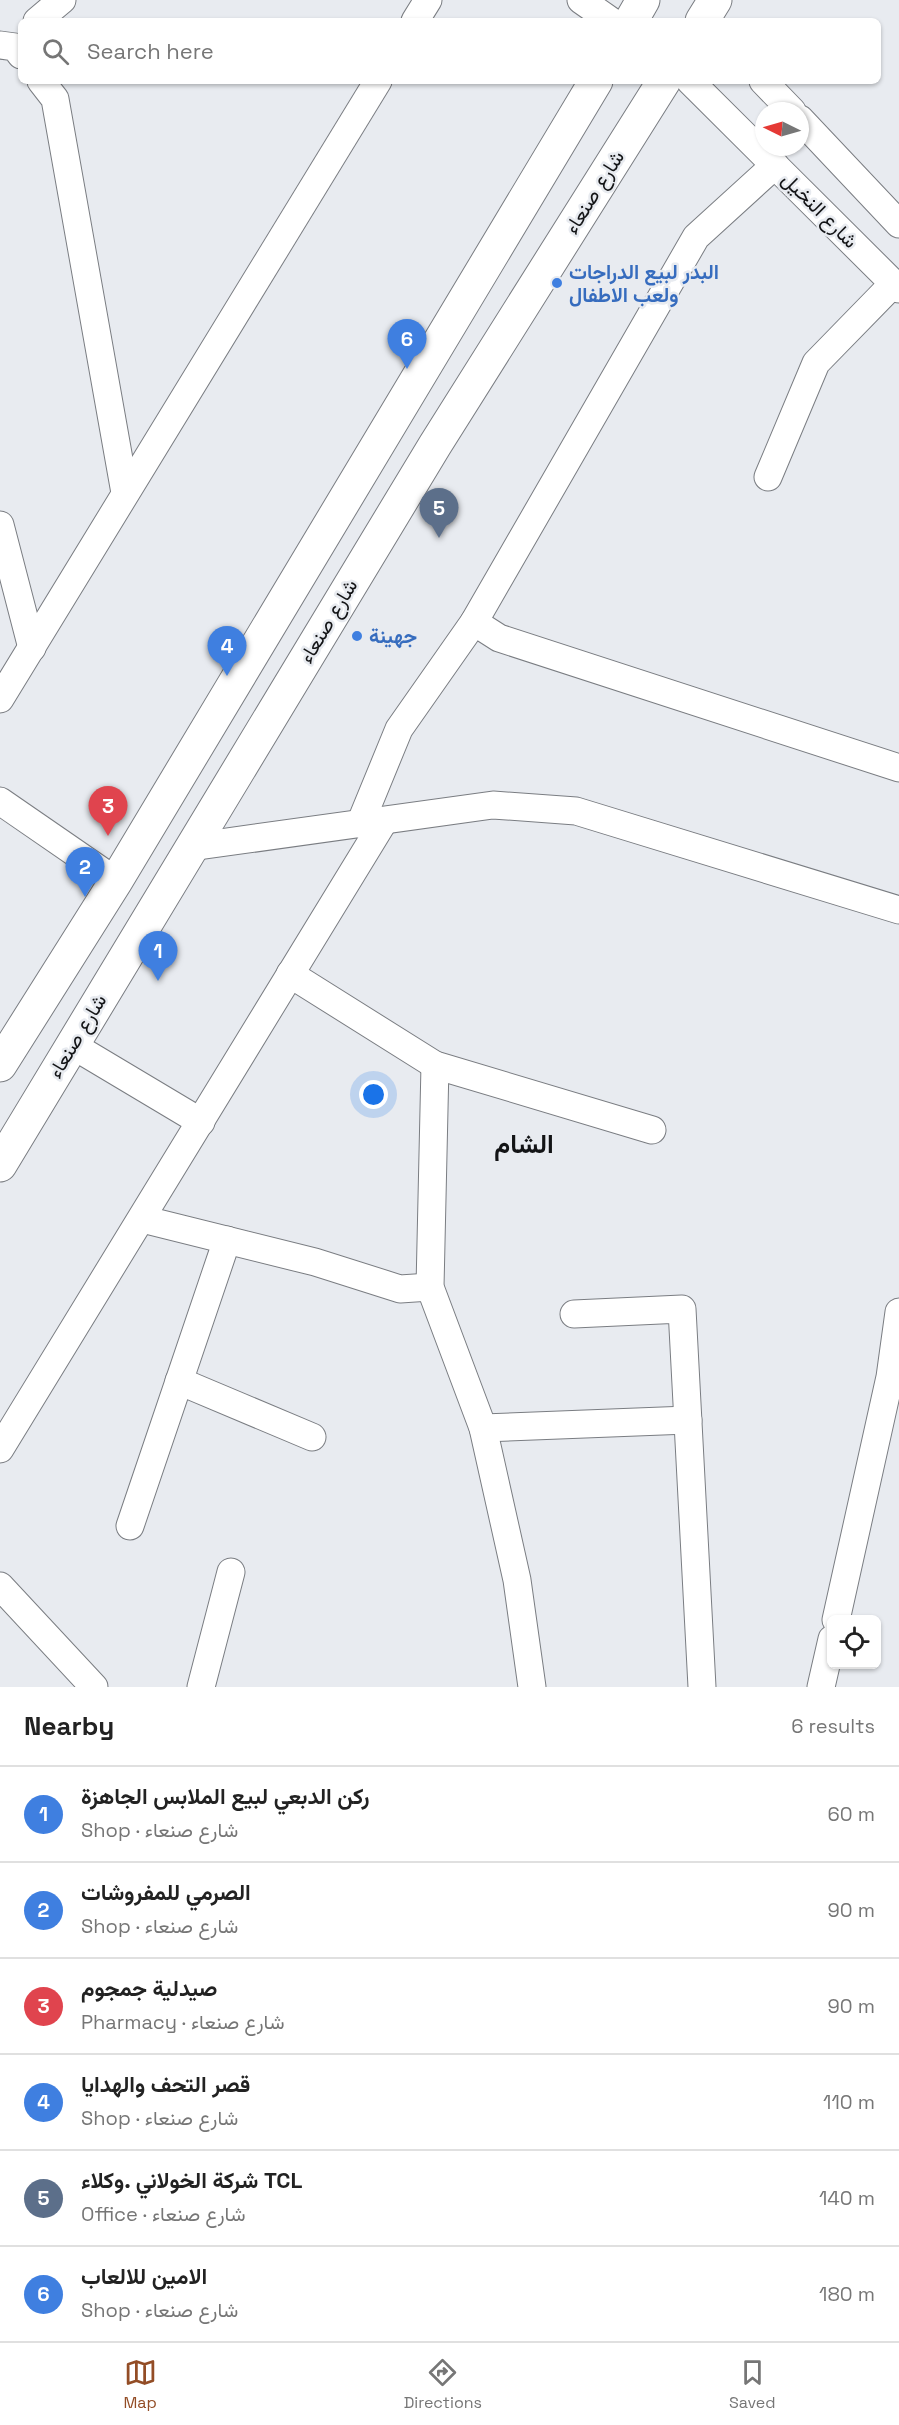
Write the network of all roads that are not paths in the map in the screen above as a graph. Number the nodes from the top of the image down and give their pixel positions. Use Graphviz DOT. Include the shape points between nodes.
graph roads {
  1 [pos="62,0"];
  2 [pos="428,0"];
  3 [pos="581,0"];
  4 [pos="643,0"];
  5 [pos="41,18"];
  6 [pos="417,18"];
  7 [pos="607,18"];
  8 [pos="633,18"];
  9 [pos="43,84"];
  10 [pos="376,84"];
  11 [pos="594,84"];
  12 [pos="662,84"];
  13 [pos="693,84"];
  14 [pos="767,84"];
  15 [pos="784,102"];
  16 [pos="809,129"];
  17 [pos="775,165"];
  18 [pos="899,224"];
  19 [pos="896,286"];
  20 [pos="447,328"];
  21 [pos="490,360"];
  22 [pos="397,411"];
  23 [pos="435,445"];
  24 [pos="768,477"];
  25 [pos="125,493"];
  26 [pos="1,535"];
  27 [pos="474,621"];
  28 [pos="32,648"];
  29 [pos="0,699"];
  30 [pos="899,768"];
  31 [pos="0,801"];
  32 [pos="372,823"];
  33 [pos="191,847"];
  34 [pos="116,881"];
  35 [pos="899,910"];
  36 [pos="290,974"];
  37 [pos="72,1045"];
  38 [pos="0,1065"];
  39 [pos="435,1065"];
  40 [pos="201,1122"];
  41 [pos="652,1130"];
  42 [pos="0,1165"];
  43 [pos="142,1219"];
  44 [pos="227,1240"];
  45 [pos="430,1287"];
  46 [pos="899,1312"];
  47 [pos="574,1314"];
  48 [pos="895,1373"];
  49 [pos="179,1381"];
  50 [pos="688,1420"];
  51 [pos="483,1428"];
  52 [pos="312,1437"];
  53 [pos="0,1449"];
  54 [pos="130,1526"];
  55 [pos="231,1572"];
  56 [pos="0,1586"];
  57 [pos="837,1615"];
  58 [pos="827,1658"];
  59 [pos="94,1687"];
  60 [pos="201,1687"];
  61 [pos="532,1687"];
  62 [pos="702,1687"];
  63 [pos="821,1687"];
  1 -- 5 [label="street"];
  2 -- 6 [label="street"];
  3 -- 7 [label="street"];
  4 -- 8 [label="highway"];
  9 -- 25 [label="street" via="55,99"];
  10 -- 25 [label="street"];
  11 -- 20 [label="highway"];
  12 -- 21 [label="highway, شارع صنعاء"];
  13 -- 17 [label="street, شارع النخيل"];
  14 -- 15 [label="street"];
  16 -- 18 [label="street"];
  17 -- 19 [label="street, شارع النخيل"];
  17 -- 27 [label="street" via="696,237"];
  19 -- 24 [label="street" via="816,363"];
  20 -- 21 [label="highway" via="448,351 466,364"];
  20 -- 22 [label="highway"];
  21 -- 23 [label="highway, شارع صنعاء"];
  22 -- 23 [label="highway" via="412,409 423,413 434,426"];
  22 -- 34 [label="highway"];
  23 -- 33 [label="highway, شارع صنعاء"];
  25 -- 28 [label="street"];
  26 -- 28 [label="street"];
  27 -- 30 [label="street" via="499,638"];
  27 -- 32 [label="street" via="399,729"];
  28 -- 29 [label="street"];
  31 -- 34 [label="street"];
  32 -- 33 [label="street"];
  32 -- 35 [label="street" via="493,806 576,812"];
  32 -- 36 [label="street"];
  33 -- 37 [label="highway, شارع صنعاء"];
  34 -- 38 [label="highway"];
  36 -- 39 [label="street"];
  36 -- 40 [label="street"];
  37 -- 40 [label="street"];
  37 -- 42 [label="highway, شارع صنعاء"];
  39 -- 41 [label="street"];
  39 -- 45 [label="street"];
  40 -- 43 [label="street"];
  43 -- 44 [label="street"];
  43 -- 53 [label="street"];
  44 -- 45 [label="street" via="400,1289"];
  44 -- 49 [label="street"];
  45 -- 51 [label="street"];
  46 -- 48 [label="street"];
  47 -- 50 [label="street" via="682,1309"];
  48 -- 57 [label="street"];
  49 -- 52 [label="street"];
  49 -- 54 [label="street"];
  50 -- 51 [label="street"];
  50 -- 62 [label="street"];
  51 -- 61 [label="street" via="517,1580"];
  55 -- 60 [label="street"];
  56 -- 59 [label="street"];
  58 -- 63 [label="street"];
}
